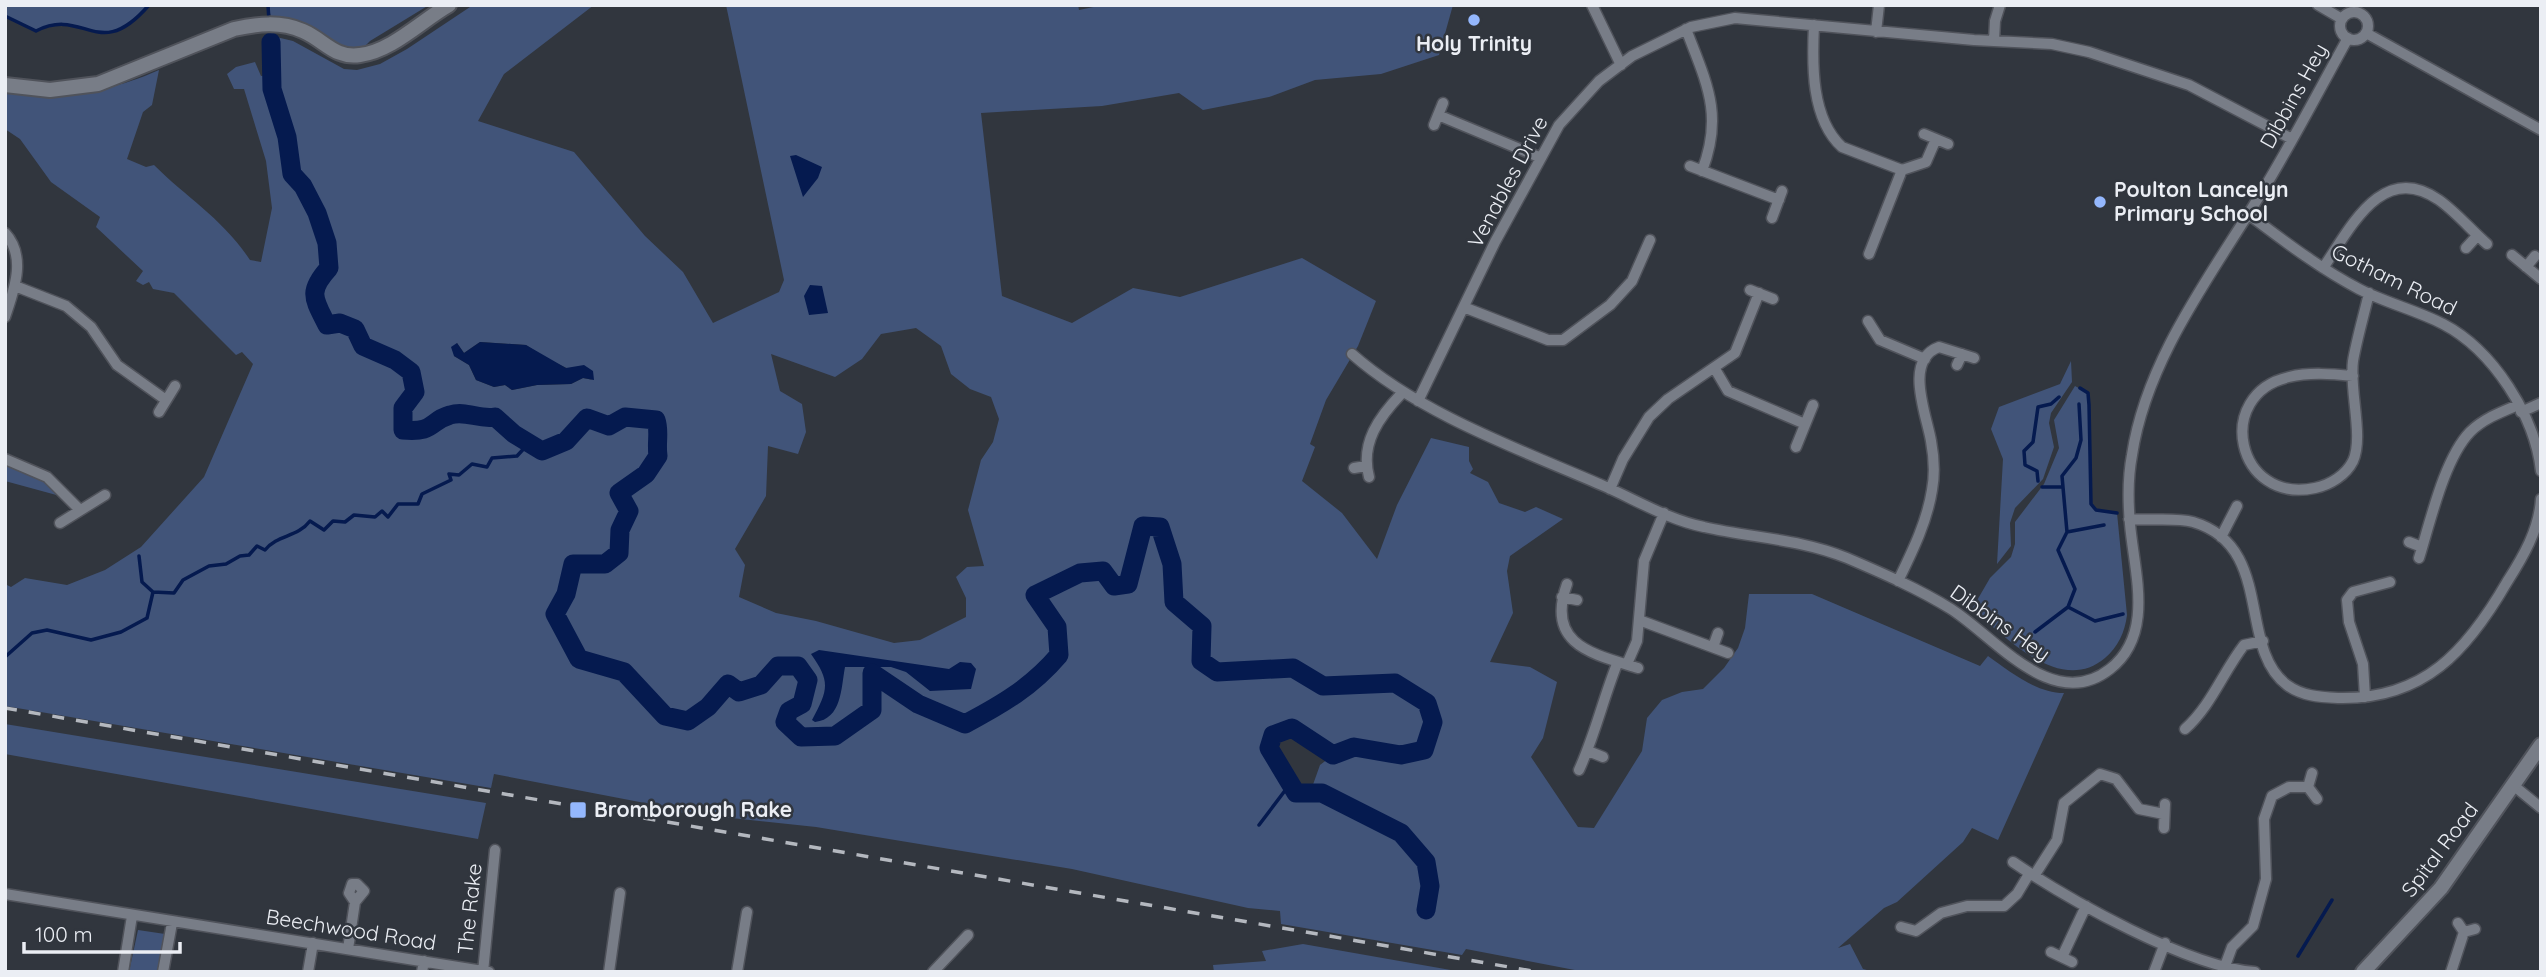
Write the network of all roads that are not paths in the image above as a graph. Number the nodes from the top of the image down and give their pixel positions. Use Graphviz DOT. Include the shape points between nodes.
graph roads {
  1 [pos="449,5"];
  2 [pos="1592,5"];
  3 [pos="1748,5"];
  4 [pos="1879,5"];
  5 [pos="2000,5"];
  6 [pos="2318,5"];
  7 [pos="2363,10"];
  8 [pos="1748,19"];
  9 [pos="2342,19"];
  10 [pos="1814,25"];
  11 [pos="1686,29"];
  12 [pos="1876,32"];
  13 [pos="2367,33"];
  14 [pos="2347,38"];
  15 [pos="1994,40"];
  16 [pos="1621,65"];
  17 [pos="5,85"];
  18 [pos="1443,103"];
  19 [pos="2541,130"];
  20 [pos="1924,135"];
  21 [pos="1936,139"];
  22 [pos="2292,139"];
  23 [pos="1948,144"];
  24 [pos="1539,158"];
  25 [pos="1690,166"];
  26 [pos="1902,170"];
  27 [pos="1702,171"];
  28 [pos="2248,214"];
  29 [pos="1772,218"];
  30 [pos="5,233"];
  31 [pos="2477,236"];
  32 [pos="1650,240"];
  33 [pos="2487,244"];
  34 [pos="2466,248"];
  35 [pos="1869,254"];
  36 [pos="2512,255"];
  37 [pos="2535,256"];
  38 [pos="2526,267"];
  39 [pos="2323,268"];
  40 [pos="2541,279"];
  41 [pos="15,286"];
  42 [pos="2369,293"];
  43 [pos="1773,299"];
  44 [pos="1466,308"];
  45 [pos="5,317"];
  46 [pos="1868,321"];
  47 [pos="1352,354"];
  48 [pos="1962,354"];
  49 [pos="1974,358"];
  50 [pos="1925,359"];
  51 [pos="1957,365"];
  52 [pos="1715,369"];
  53 [pos="2353,376"];
  54 [pos="175,386"];
  55 [pos="1402,393"];
  56 [pos="166,400"];
  57 [pos="1419,401"];
  58 [pos="2541,403"];
  59 [pos="1813,405"];
  60 [pos="2519,409"];
  61 [pos="159,412"];
  62 [pos="1805,424"];
  63 [pos="1796,447"];
  64 [pos="5,459"];
  65 [pos="1366,466"];
  66 [pos="1354,468"];
  67 [pos="2541,471"];
  68 [pos="1369,477"];
  69 [pos="1610,489"];
  70 [pos="105,495"];
  71 [pos="2541,499"];
  72 [pos="79,509"];
  73 [pos="1664,513"];
  74 [pos="2236,513"];
  75 [pos="2129,519"];
  76 [pos="60,523"];
  77 [pos="2221,537"];
  78 [pos="2409,542"];
  79 [pos="2422,547"];
  80 [pos="2419,558"];
  81 [pos="1898,581"];
  82 [pos="2390,582"];
  83 [pos="1567,584"];
  84 [pos="1562,597"];
  85 [pos="1577,600"];
  86 [pos="1639,620"];
  87 [pos="1718,633"];
  88 [pos="2263,641"];
  89 [pos="1713,647"];
  90 [pos="1728,653"];
  91 [pos="1622,664"];
  92 [pos="1639,668"];
  93 [pos="2365,697"];
  94 [pos="2185,729"];
  95 [pos="2541,745"];
  96 [pos="1588,751"];
  97 [pos="1603,757"];
  98 [pos="1579,770"];
  99 [pos="2312,772"];
  100 [pos="2513,785"];
  101 [pos="2308,788"];
  102 [pos="2262,791"];
  103 [pos="2270,799"];
  104 [pos="2317,799"];
  105 [pos="2541,807"];
  106 [pos="2164,828"];
  107 [pos="495,850"];
  108 [pos="2013,862"];
  109 [pos="2032,875"];
  110 [pos="620,893"];
  111 [pos="5,894"];
  112 [pos="355,902"];
  113 [pos="2086,906"];
  114 [pos="747,912"];
  115 [pos="132,916"];
  116 [pos="172,923"];
  117 [pos="1901,927"];
  118 [pos="2475,929"];
  119 [pos="968,935"];
  120 [pos="313,943"];
  121 [pos="2165,943"];
  122 [pos="348,949"];
  123 [pos="2052,952"];
  124 [pos="423,966"];
  125 [pos="2225,966"];
  126 [pos="485,971"];
  127 [pos="123,972"];
  128 [pos="163,972"];
  129 [pos="308,972"];
  130 [pos="609,972"];
  131 [pos="737,972"];
  132 [pos="933,972"];
  133 [pos="2154,972"];
  134 [pos="2255,972"];
  135 [pos="2363,972"];
  136 [pos="2451,972"];
  1 -- 17 [label="street" via="383,48 362,55 340,55 304,31 277,23 256,24 98,84 50,90"];
  2 -- 16 [label="street"];
  3 -- 8 [label="street"];
  4 -- 12 [label="street"];
  5 -- 15 [label="street"];
  6 -- 9 [label="street"];
  7 -- 9 [label="street"];
  7 -- 13 [label="street"];
  8 -- 10 [label="street, Venables Drive"];
  8 -- 11 [label="street, Venables Drive" via="1719,18"];
  9 -- 14 [label="street, Dibbins Hey"];
  10 -- 12 [label="street, Venables Drive"];
  10 -- 26 [label="street" via="1815,72 1827,131 1842,147"];
  11 -- 16 [label="street, Venables Drive"];
  11 -- 27 [label="street" via="1714,121 1711,149"];
  12 -- 15 [label="street, Venables Drive"];
  13 -- 14 [label="street, Dibbins Hey" via="2360,39"];
  13 -- 19 [label="street"];
  14 -- 22 [label="street, Dibbins Hey"];
  15 -- 22 [label="street, Venables Drive" via="2052,44 2130,64 2189,85"];
  16 -- 24 [label="street, Venables Drive" via="1580,100"];
  18 -- 24 [label="street" via="1436,120"];
  20 -- 21 [label="street"];
  21 -- 23 [label="street"];
  21 -- 26 [label="street" via="1926,162"];
  22 -- 28 [label="street, Dibbins Hey"];
  24 -- 44 [label="street, Venables Drive"];
  25 -- 27 [label="street"];
  26 -- 35 [label="street"];
  27 -- 29 [label="street" via="1780,196"];
  28 -- 39 [label="street, Gotham Road"];
  28 -- 75 [label="street, Dibbins Hey" via="2183,321 2150,390 2131,457"];
  30 -- 41 [label="street" via="14,243"];
  31 -- 33 [label="street"];
  31 -- 34 [label="street"];
  31 -- 39 [label="street" via="2439,200 2407,188 2388,190 2373,199"];
  32 -- 44 [label="street" via="1632,281 1563,340 1548,340"];
  36 -- 38 [label="street"];
  37 -- 38 [label="street"];
  38 -- 40 [label="street"];
  39 -- 42 [label="street, Gotham Road"];
  41 -- 45 [label="street"];
  41 -- 56 [label="street" via="66,306 91,327 117,365"];
  42 -- 53 [label="street"];
  42 -- 60 [label="street, Gotham Road" via="2458,333 2481,353"];
  43 -- 52 [label="street" via="1754,292 1735,353"];
  44 -- 57 [label="street, Venables Drive"];
  46 -- 50 [label="street" via="1880,340"];
  47 -- 55 [label="street, Dibbins Hey"];
  48 -- 49 [label="street"];
  48 -- 50 [label="street" via="1939,346"];
  48 -- 51 [label="street"];
  50 -- 81 [label="street" via="1920,384 1933,453 1932,489 1914,548"];
  52 -- 62 [label="street" via="1728,391"];
  52 -- 69 [label="street" via="1688,384 1649,417"];
  53 -- 53 [label="street" via="2357,447 2348,469 2321,487 2303,491 2277,487 2260,475 2249,462 2241,431 2258,394 2287,377"];
  54 -- 56 [label="street"];
  55 -- 57 [label="street, Dibbins Hey"];
  55 -- 65 [label="street" via="1372,432"];
  56 -- 61 [label="street"];
  57 -- 69 [label="street, Dibbins Hey"];
  58 -- 60 [label="street"];
  59 -- 62 [label="street"];
  60 -- 67 [label="street, Gotham Road"];
  60 -- 79 [label="street" via="2488,419 2470,433 2449,468"];
  62 -- 63 [label="street"];
  64 -- 72 [label="street" via="47,477"];
  65 -- 66 [label="street"];
  65 -- 68 [label="street"];
  69 -- 73 [label="street, Dibbins Hey"];
  70 -- 72 [label="street"];
  71 -- 93 [label="street" via="2533,533 2518,564 2466,645 2427,676 2385,694"];
  72 -- 76 [label="street"];
  73 -- 81 [label="street, Dibbins Hey" via="1705,528 1814,547"];
  73 -- 86 [label="street" via="1644,561"];
  74 -- 77 [label="street"];
  75 -- 77 [label="street" via="2192,522"];
  75 -- 81 [label="street, Dibbins Hey" via="2137,586 2136,631 2119,660 2088,681 2041,677 1954,611"];
  77 -- 88 [label="street" via="2243,565"];
  78 -- 79 [label="street"];
  79 -- 80 [label="street"];
  82 -- 93 [label="street" via="2353,592 2347,600 2363,664"];
  83 -- 84 [label="street"];
  84 -- 85 [label="street"];
  84 -- 91 [label="street" via="1564,628 1572,639 1586,650"];
  86 -- 89 [label="street"];
  86 -- 91 [label="street" via="1637,641"];
  87 -- 89 [label="street"];
  88 -- 93 [label="street" via="2272,670 2298,691 2314,697"];
  88 -- 94 [label="street" via="2244,645 2224,671 2202,719"];
  89 -- 90 [label="street"];
  91 -- 92 [label="street"];
  91 -- 96 [label="street"];
  95 -- 100 [label="street, Spital Road"];
  96 -- 97 [label="street"];
  96 -- 98 [label="street"];
  99 -- 101 [label="street"];
  100 -- 105 [label="street"];
  100 -- 135 [label="street, Spital Road" via="2441,888"];
  101 -- 103 [label="street" via="2289,787"];
  101 -- 104 [label="street"];
  102 -- 103 [label="street"];
  103 -- 125 [label="street" via="2264,819 2266,878 2253,926 2232,947"];
  106 -- 109 [label="street" via="2165,809 2138,809 2116,779 2100,774 2064,803 2057,840"];
  107 -- 126 [label="street, The Rake"];
  108 -- 109 [label="street"];
  109 -- 113 [label="street"];
  109 -- 117 [label="street" via="2004,906 1966,906 1941,913 1917,936"];
  110 -- 130 [label="street"];
  111 -- 115 [label="street, Beechwood Road"];
  112 -- 122 [label="street"];
  113 -- 121 [label="street"];
  113 -- 123 [label="street" via="2067,959"];
  114 -- 131 [label="street"];
  115 -- 116 [label="street, Beechwood Road"];
  115 -- 127 [label="street"];
  116 -- 120 [label="street, Beechwood Road"];
  116 -- 128 [label="street"];
  118 -- 136 [label="street" via="2461,928"];
  119 -- 132 [label="street" via="950,946"];
  120 -- 122 [label="street, Beechwood Road"];
  120 -- 129 [label="street"];
  121 -- 125 [label="street"];
  121 -- 133 [label="street"];
  122 -- 124 [label="street, Beechwood Road"];
  124 -- 126 [label="street, Beechwood Road"];
  125 -- 134 [label="street"];
}
